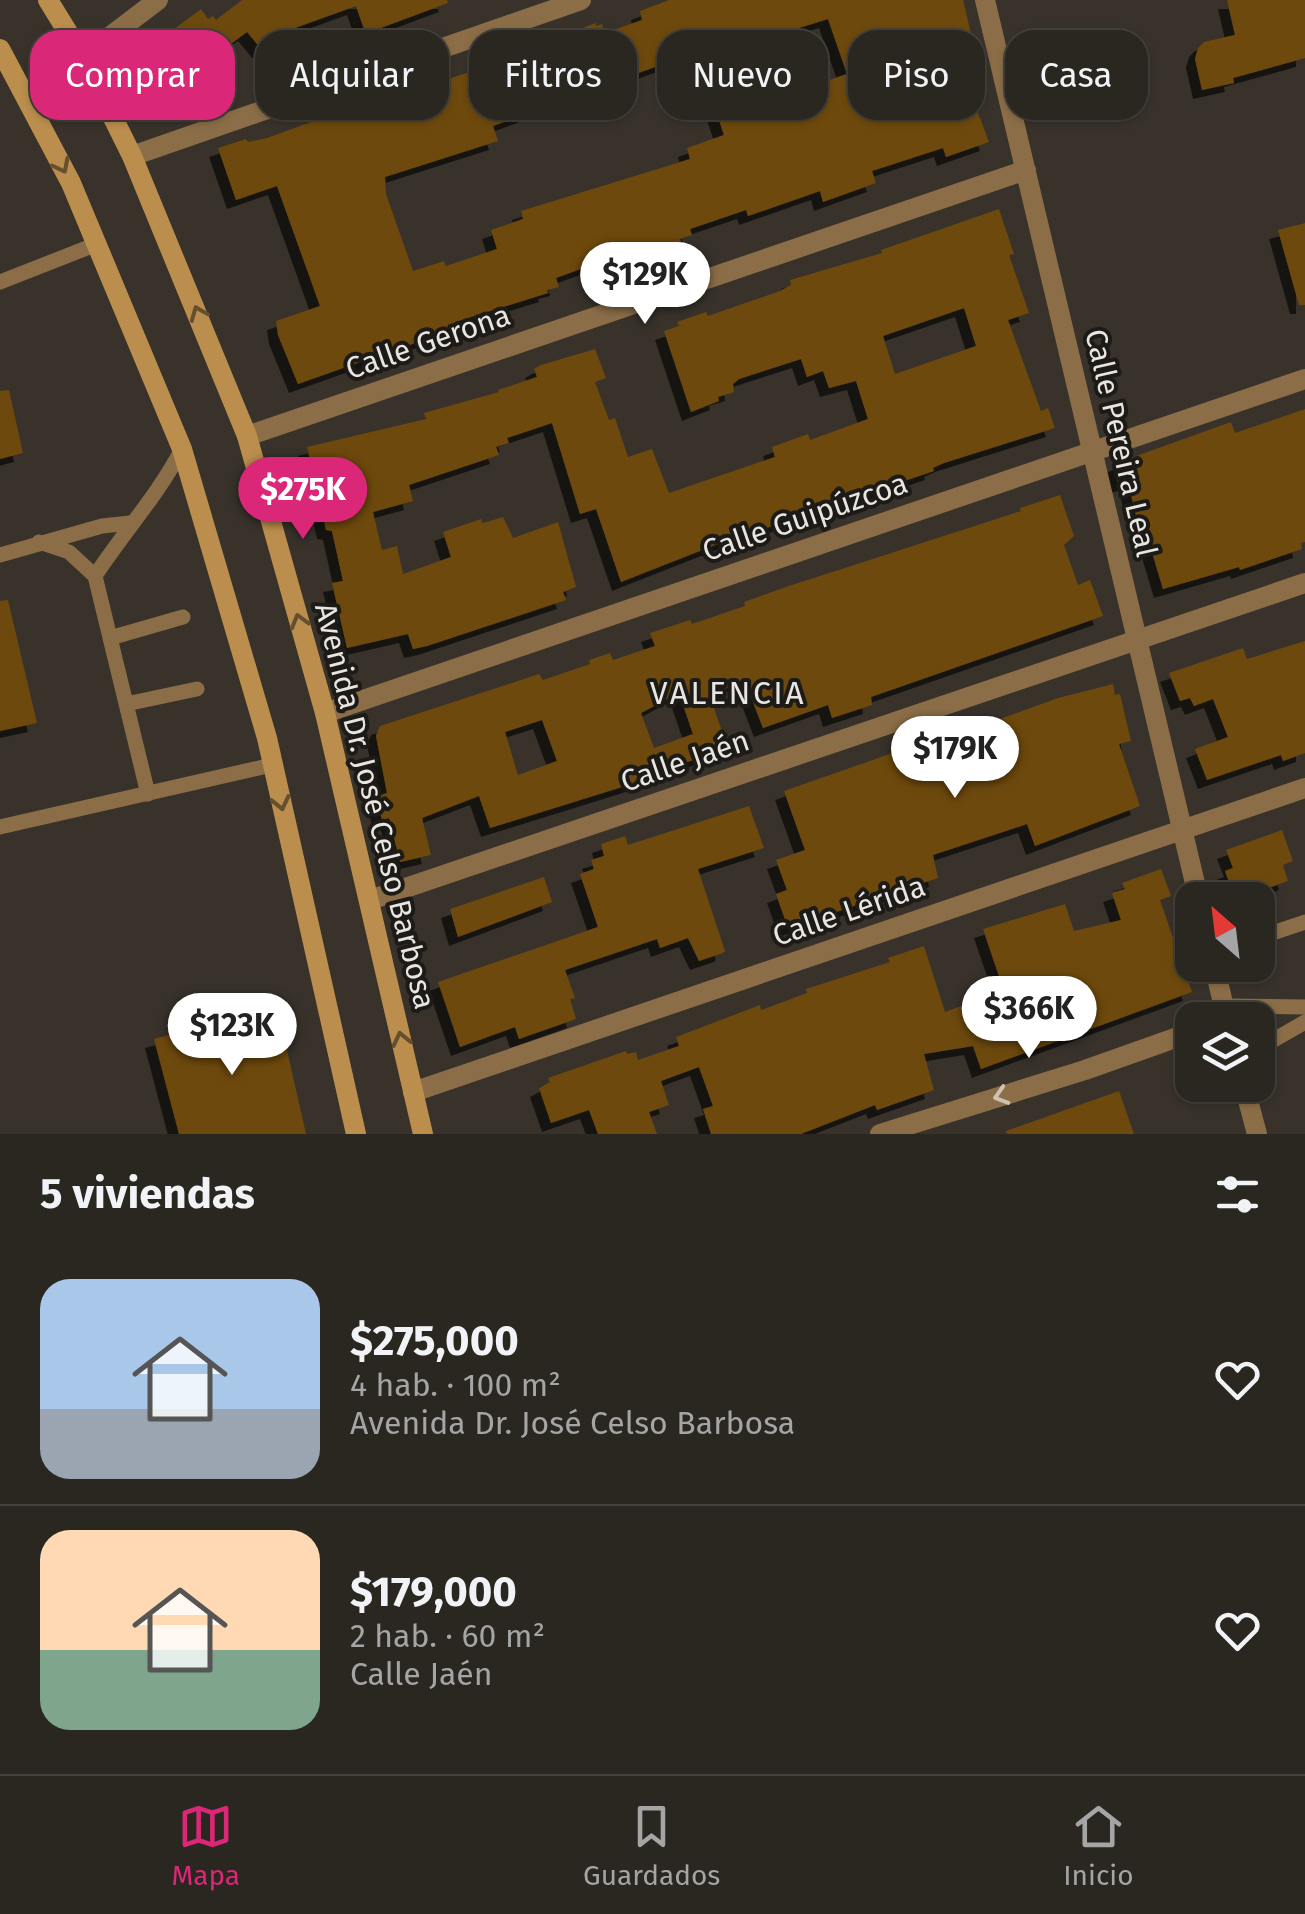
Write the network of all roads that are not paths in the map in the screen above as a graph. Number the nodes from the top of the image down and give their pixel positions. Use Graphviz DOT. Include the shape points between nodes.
graph roads {
  1 [pos="48,0"];
  2 [pos="158,0"];
  3 [pos="581,0"];
  4 [pos="985,0"];
  5 [pos="66,30"];
  6 [pos="119,30"];
  7 [pos="0,49"];
  8 [pos="114,120"];
  9 [pos="132,156"];
  10 [pos="1026,170"];
  11 [pos="97,244"];
  12 [pos="0,282"];
  13 [pos="1305,379"];
  14 [pos="247,436"];
  15 [pos="182,450"];
  16 [pos="1091,451"];
  17 [pos="130,523"];
  18 [pos="39,542"];
  19 [pos="0,554"];
  20 [pos="95,576"];
  21 [pos="1305,583"];
  22 [pos="183,617"];
  23 [pos="110,638"];
  24 [pos="1136,640"];
  25 [pos="197,689"];
  26 [pos="126,704"];
  27 [pos="324,712"];
  28 [pos="272,765"];
  29 [pos="1305,788"];
  30 [pos="148,794"];
  31 [pos="0,827"];
  32 [pos="1183,830"];
  33 [pos="1195,882"];
  34 [pos="370,900"];
  35 [pos="1305,922"];
  36 [pos="1275,932"];
  37 [pos="1305,1007"];
  38 [pos="1275,1010"];
  39 [pos="1305,1022"];
  40 [pos="1175,1038"];
  41 [pos="1275,1039"];
  42 [pos="413,1092"];
  43 [pos="1248,1102"];
  44 [pos="356,1134"];
  45 [pos="423,1134"];
  46 [pos="880,1134"];
  47 [pos="1256,1134"];
  1 -- 5 [label="main road, Avenida Dr. José Celso Barbosa"];
  2 -- 6 [label="street"];
  3 -- 9 [label="street"];
  4 -- 10 [label="street, Calle Pereira Leal"];
  7 -- 11 [label="main road, one-way"];
  8 -- 9 [label="main road, Avenida Dr. José Celso Barbosa"];
  14 -- 9 [label="main road, Avenida Dr. José Celso Barbosa, one-way"];
  10 -- 14 [label="street, Calle Gerona"];
  10 -- 16 [label="street, Calle Pereira Leal"];
  11 -- 12 [label="lane"];
  11 -- 15 [label="main road"];
  13 -- 16 [label="street, Calle Guipúzcoa"];
  27 -- 14 [label="main road, Avenida Dr. José Celso Barbosa, one-way"];
  15 -- 17 [label="lane"];
  15 -- 28 [label="main road"];
  16 -- 24 [label="street, Calle Pereira Leal"];
  16 -- 27 [label="street, Calle Guipúzcoa"];
  17 -- 18 [label="lane"];
  17 -- 20 [label="lane"];
  18 -- 19 [label="lane"];
  18 -- 20 [label="lane" via="69,552"];
  20 -- 23 [label="lane"];
  21 -- 24 [label="street, Calle Jaén"];
  22 -- 23 [label="lane"];
  23 -- 26 [label="lane"];
  24 -- 32 [label="street, Calle Pereira Leal"];
  24 -- 34 [label="street, Calle Jaén"];
  25 -- 26 [label="lane"];
  26 -- 30 [label="lane"];
  27 -- 34 [label="main road, Avenida Dr. José Celso Barbosa"];
  28 -- 30 [label="lane"];
  28 -- 44 [label="main road, one-way"];
  29 -- 32 [label="street, Calle Lérida"];
  30 -- 31 [label="lane"];
  32 -- 33 [label="street, Calle Pereira Leal"];
  32 -- 42 [label="street, Calle Lérida"];
  42 -- 34 [label="main road, Avenida Dr. José Celso Barbosa, one-way"];
  35 -- 36 [label="lane"];
  37 -- 38 [label="lane"];
  39 -- 41 [label="lane"];
  40 -- 46 [label="street, one-way"];
  42 -- 45 [label="main road, Avenida Dr. José Celso Barbosa"];
  43 -- 47 [label="street"];
}
